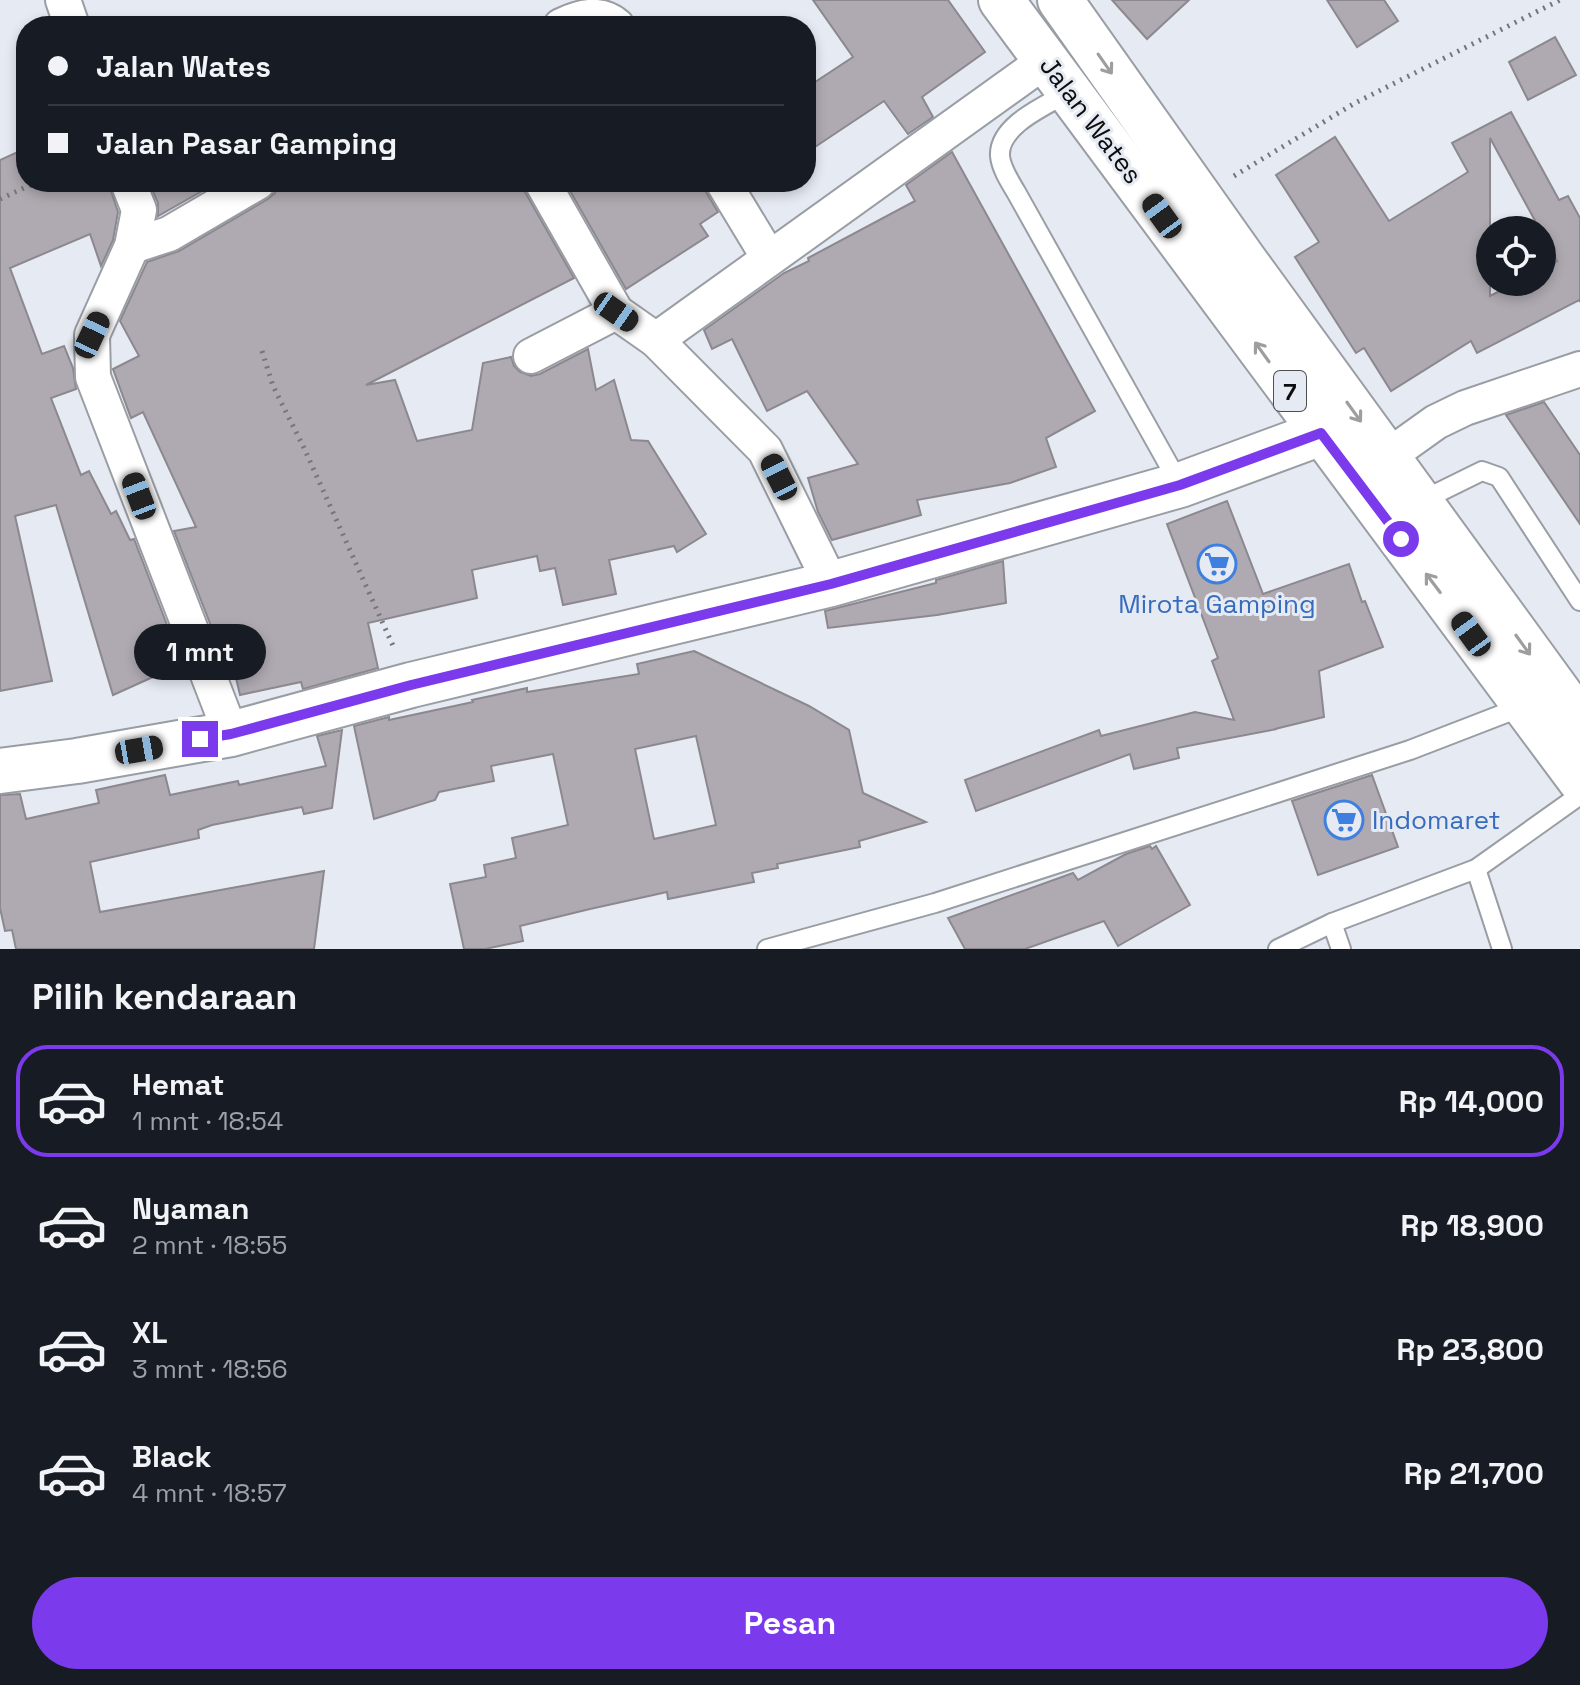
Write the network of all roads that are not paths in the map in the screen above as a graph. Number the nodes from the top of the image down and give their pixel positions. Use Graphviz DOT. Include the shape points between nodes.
graph roads {
  1 [pos="1001,0"];
  2 [pos="1060,0"];
  3 [pos="571,15"];
  4 [pos="596,16"];
  5 [pos="1058,76"];
  6 [pos="132,192"];
  7 [pos="241,192"];
  8 [pos="548,192"];
  9 [pos="729,192"];
  10 [pos="132,246"];
  11 [pos="769,258"];
  12 [pos="616,312"];
  13 [pos="656,340"];
  14 [pos="531,356"];
  15 [pos="1580,369"];
  16 [pos="1321,433"];
  17 [pos="1387,457"];
  18 [pos="1180,485"];
  19 [pos="1419,502"];
  20 [pos="831,584"];
  21 [pos="1580,601"];
  22 [pos="1561,704"];
  23 [pos="231,734"];
  24 [pos="0,771"];
  25 [pos="1580,780"];
  26 [pos="1580,795"];
  27 [pos="1476,869"];
  28 [pos="1332,923"];
  29 [pos="767,949"];
  30 [pos="1278,949"];
  31 [pos="1341,949"];
  32 [pos="1502,949"];
  1 -- 5 [label="main road, Jalan Wates / 7"];
  2 -- 17 [label="main road, Jalan Wates / 7, one-way"];
  3 -- 4 [label="street"];
  5 -- 11 [label="street"];
  16 -- 5 [label="main road, Jalan Wates / 7, one-way"];
  5 -- 18 [label="lane" via="1017,122 1000,155"];
  6 -- 10 [label="street" via="139,210"];
  7 -- 10 [label="street" via="169,234"];
  8 -- 12 [label="street"];
  9 -- 11 [label="street"];
  10 -- 23 [label="street" via="92,335 93,377"];
  11 -- 13 [label="street"];
  12 -- 13 [label="street"];
  12 -- 14 [label="street"];
  13 -- 20 [label="street" via="765,450"];
  15 -- 17 [label="street" via="1465,408"];
  16 -- 18 [label="main road"];
  22 -- 16 [label="main road, Jalan Wates / 7, one-way"];
  17 -- 19 [label="main road, Jalan Wates / 7"];
  18 -- 20 [label="main road"];
  19 -- 21 [label="lane" via="1482,471 1499,477"];
  19 -- 22 [label="main road, Jalan Wates / 7, one-way"];
  20 -- 23 [label="main road"];
  22 -- 25 [label="main road, Jalan Wates / 7"];
  22 -- 29 [label="lane" via="935,903"];
  23 -- 24 [label="main road"];
  26 -- 27 [label="lane"];
  27 -- 28 [label="lane"];
  27 -- 32 [label="lane"];
  28 -- 30 [label="lane"];
  28 -- 31 [label="lane"];
}
